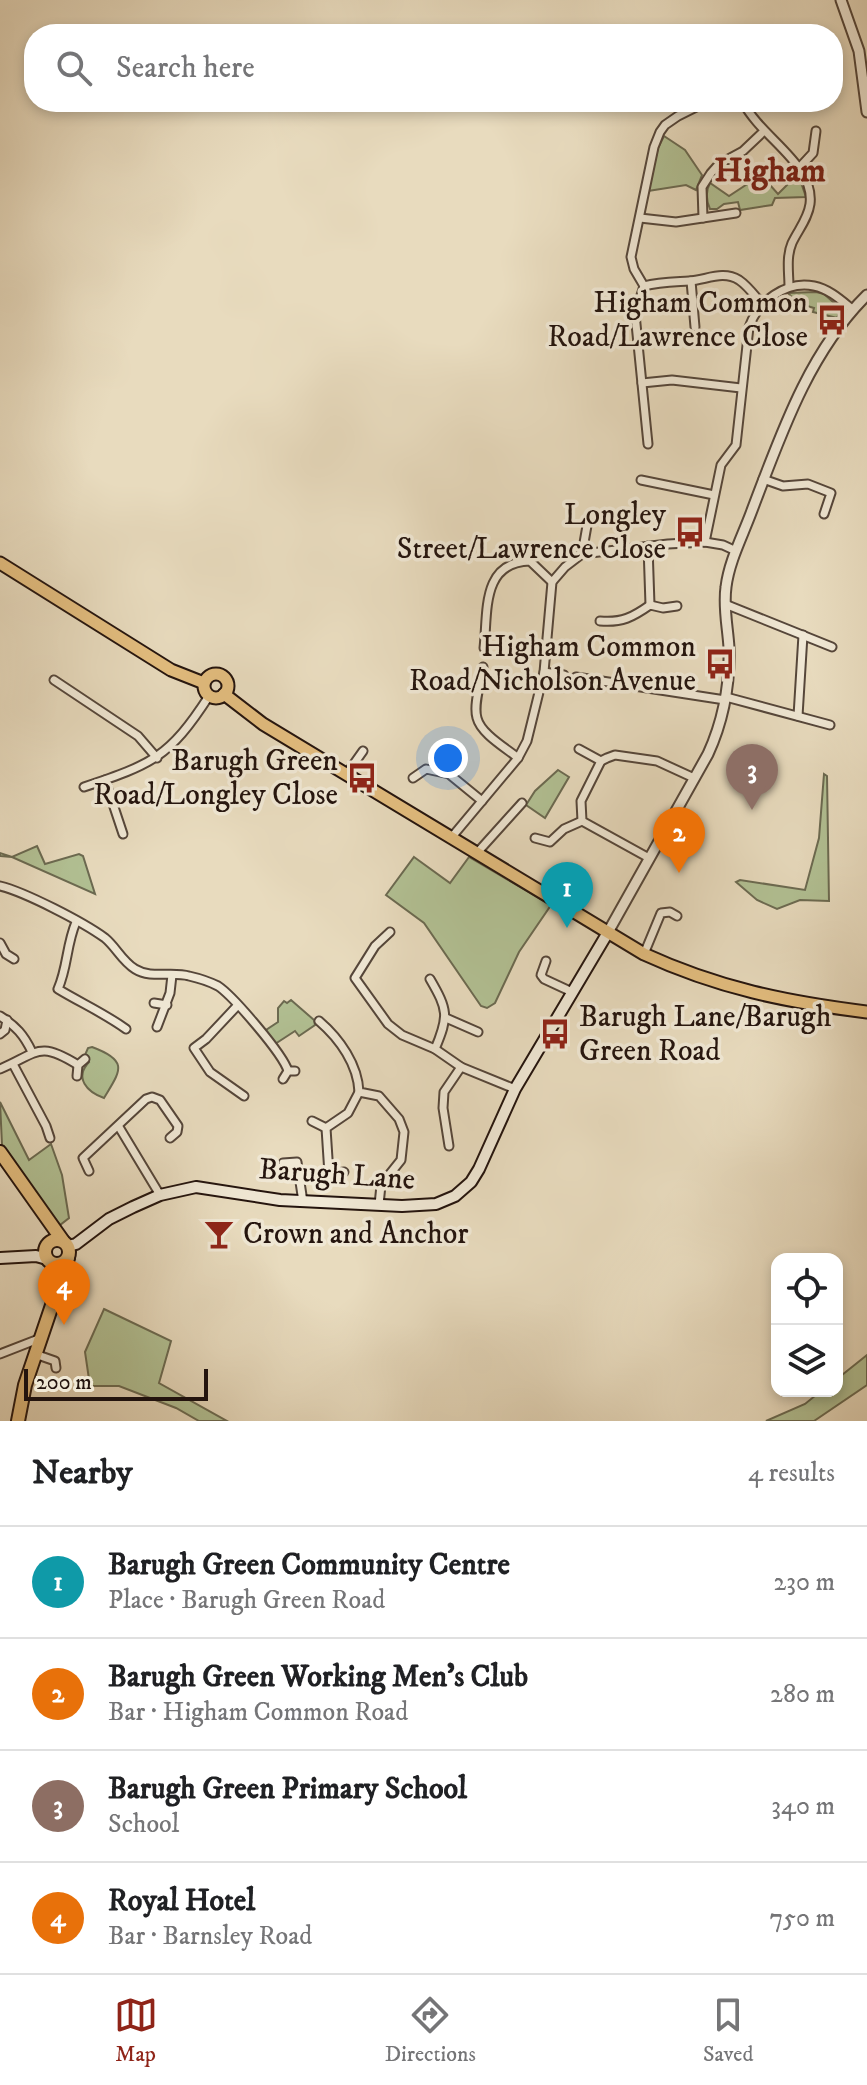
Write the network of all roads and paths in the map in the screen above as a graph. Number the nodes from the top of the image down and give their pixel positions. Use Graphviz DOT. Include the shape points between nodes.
graph roads {
  1 [pos="841,0"];
  2 [pos="686,112"];
  3 [pos="748,112"];
  4 [pos="867,112"];
  5 [pos="816,131"];
  6 [pos="763,132"];
  7 [pos="800,167"];
  8 [pos="736,213"];
  9 [pos="640,218"];
  10 [pos="703,218"];
  11 [pos="691,281"];
  12 [pos="644,286"];
  13 [pos="789,287"];
  14 [pos="867,295"];
  15 [pos="762,304"];
  16 [pos="852,309"];
  17 [pos="695,327"];
  18 [pos="642,383"];
  19 [pos="741,388"];
  20 [pos="656,431"];
  21 [pos="647,432"];
  22 [pos="648,444"];
  23 [pos="763,479"];
  24 [pos="641,480"];
  25 [pos="714,495"];
  26 [pos="824,514"];
  27 [pos="588,520"];
  28 [pos="705,542"];
  29 [pos="648,546"];
  30 [pos="736,551"];
  31 [pos="582,554"];
  32 [pos="0,563"];
  33 [pos="552,582"];
  34 [pos="725,604"];
  35 [pos="650,605"];
  36 [pos="677,606"];
  37 [pos="600,621"];
  38 [pos="803,635"];
  39 [pos="487,644"];
  40 [pos="832,647"];
  41 [pos="483,667"];
  42 [pos="544,672"];
  43 [pos="564,675"];
  44 [pos="576,677"];
  45 [pos="54,680"];
  46 [pos="204,683"];
  47 [pos="224,694"];
  48 [pos="209,696"];
  49 [pos="726,698"];
  50 [pos="798,716"];
  51 [pos="830,725"];
  52 [pos="579,749"];
  53 [pos="363,751"];
  54 [pos="157,758"];
  55 [pos="518,758"];
  56 [pos="601,761"];
  57 [pos="346,775"];
  58 [pos="413,778"];
  59 [pos="694,778"];
  60 [pos="105,780"];
  61 [pos="84,787"];
  62 [pos="482,801"];
  63 [pos="522,803"];
  64 [pos="582,821"];
  65 [pos="123,834"];
  66 [pos="451,838"];
  67 [pos="535,838"];
  68 [pos="476,854"];
  69 [pos="649,858"];
  70 [pos="0,886"];
  71 [pos="677,916"];
  72 [pos="76,922"];
  73 [pos="607,934"];
  74 [pos="0,943"];
  75 [pos="393,945"];
  76 [pos="644,954"];
  77 [pos="14,959"];
  78 [pos="546,961"];
  79 [pos="172,975"];
  80 [pos="430,979"];
  81 [pos="572,992"];
  82 [pos="154,1003"];
  83 [pos="167,1005"];
  84 [pos="237,1006"];
  85 [pos="867,1012"];
  86 [pos="4,1018"];
  87 [pos="446,1018"];
  88 [pos="319,1021"];
  89 [pos="157,1027"];
  90 [pos="126,1029"];
  91 [pos="478,1032"];
  92 [pos="0,1034"];
  93 [pos="435,1049"];
  94 [pos="32,1052"];
  95 [pos="13,1064"];
  96 [pos="461,1067"];
  97 [pos="0,1069"];
  98 [pos="289,1074"];
  99 [pos="77,1076"];
  100 [pos="515,1089"];
  101 [pos="359,1092"];
  102 [pos="244,1096"];
  103 [pos="312,1121"];
  104 [pos="119,1127"];
  105 [pos="326,1128"];
  106 [pos="50,1138"];
  107 [pos="170,1138"];
  108 [pos="449,1146"];
  109 [pos="0,1152"];
  110 [pos="283,1163"];
  111 [pos="89,1171"];
  112 [pos="344,1172"];
  113 [pos="160,1195"];
  114 [pos="303,1202"];
  115 [pos="379,1205"];
  116 [pos="55,1252"];
  117 [pos="0,1258"];
  118 [pos="41,1338"];
  119 [pos="0,1354"];
  120 [pos="35,1354"];
  121 [pos="56,1368"];
  122 [pos="18,1421"];
  1 -- 4 [label="street" via="859,51"];
  2 -- 9 [label="street" via="660,132"];
  3 -- 6 [label="street"];
  5 -- 7 [label="street" via="813,153"];
  6 -- 7 [label="street"];
  6 -- 10 [label="street" via="711,173 702,187"];
  7 -- 13 [label="street" via="809,184 810,203 791,244"];
  8 -- 10 [label="street"];
  9 -- 10 [label="street"];
  9 -- 12 [label="street" via="631,257"];
  11 -- 12 [label="street"];
  11 -- 15 [label="street" via="731,276"];
  11 -- 17 [label="street"];
  12 -- 18 [label="street" via="635,314"];
  13 -- 15 [label="street"];
  13 -- 16 [label="street" via="813,285"];
  14 -- 16 [label="street"];
  15 -- 19 [label="street" via="749,327"];
  16 -- 23 [label="street" via="809,375"];
  18 -- 19 [label="street" via="672,380"];
  18 -- 21 [label="street"];
  19 -- 25 [label="street" via="736,445 721,465"];
  20 -- 21 [label="street"];
  21 -- 22 [label="street"];
  23 -- 26 [label="street" via="783,486 808,484 831,493"];
  23 -- 30 [label="street"];
  24 -- 25 [label="street"];
  25 -- 28 [label="street"];
  27 -- 31 [label="street"];
  28 -- 29 [label="street"];
  28 -- 30 [label="street"];
  29 -- 31 [label="street"];
  29 -- 35 [label="street"];
  30 -- 34 [label="street"];
  31 -- 33 [label="street"];
  32 -- 46 [label="main road" via="171,670"];
  33 -- 39 [label="street" via="530,561 502,569 491,589"];
  33 -- 42 [label="street"];
  34 -- 38 [label="street"];
  34 -- 49 [label="street"];
  35 -- 36 [label="street"];
  35 -- 37 [label="street" via="618,623"];
  38 -- 40 [label="street"];
  38 -- 50 [label="street"];
  41 -- 55 [label="street" via="477,677 478,721"];
  42 -- 43 [label="street"];
  42 -- 55 [label="street" via="534,720"];
  44 -- 49 [label="street"];
  45 -- 54 [label="street" via="138,736"];
  46 -- 47 [label="main road" via="212,675 223,677 228,685"];
  46 -- 48 [label="main road"];
  47 -- 48 [label="main road"];
  47 -- 57 [label="main road"];
  48 -- 54 [label="street" via="179,739"];
  49 -- 50 [label="street"];
  49 -- 59 [label="street" via="718,732"];
  50 -- 51 [label="street"];
  52 -- 56 [label="street"];
  53 -- 57 [label="street"];
  54 -- 60 [label="street"];
  55 -- 62 [label="street"];
  56 -- 59 [label="street" via="615,755 657,761"];
  56 -- 64 [label="street" via="581,801"];
  57 -- 66 [label="main road"];
  58 -- 62 [label="street" via="426,769 444,771"];
  59 -- 69 [label="street"];
  60 -- 61 [label="street"];
  60 -- 65 [label="street"];
  62 -- 66 [label="street"];
  63 -- 68 [label="street"];
  64 -- 67 [label="street" via="550,842"];
  64 -- 69 [label="street"];
  66 -- 68 [label="main road"];
  68 -- 73 [label="main road"];
  69 -- 73 [label="street"];
  70 -- 72 [label="street"];
  71 -- 76 [label="street" via="661,913"];
  72 -- 79 [label="street" via="106,938 137,971"];
  72 -- 90 [label="street" via="58,989"];
  73 -- 76 [label="main road"];
  73 -- 81 [label="main road, Barugh Lane"];
  74 -- 77 [label="street"];
  75 -- 93 [label="street" via="387,934 355,978 388,1024"];
  76 -- 85 [label="main road" via="760,996"];
  78 -- 81 [label="street" via="544,979"];
  79 -- 83 [label="street"];
  79 -- 84 [label="street" via="216,985"];
  80 -- 87 [label="street"];
  81 -- 100 [label="main road, Barugh Lane"];
  82 -- 83 [label="street"];
  83 -- 89 [label="street"];
  84 -- 98 [label="street" via="275,1049"];
  84 -- 102 [label="street" via="194,1048 210,1072"];
  86 -- 92 [label="street"];
  86 -- 94 [label="street" via="25,1037"];
  87 -- 91 [label="street"];
  87 -- 93 [label="street"];
  88 -- 101 [label="street" via="355,1068"];
  93 -- 96 [label="street"];
  94 -- 95 [label="street"];
  94 -- 99 [label="street" via="58,1052 82,1062"];
  95 -- 97 [label="street"];
  95 -- 106 [label="street"];
  96 -- 100 [label="street"];
  96 -- 108 [label="street" via="444,1092"];
  100 -- 115 [label="main road, Barugh Lane" via="479,1169 462,1190 436,1204"];
  101 -- 105 [label="street" via="348,1113"];
  101 -- 115 [label="street" via="379,1096 404,1132 401,1160 381,1185"];
  103 -- 105 [label="street"];
  104 -- 107 [label="street" via="152,1097 178,1126"];
  104 -- 111 [label="street" via="83,1158"];
  104 -- 113 [label="street"];
  105 -- 112 [label="street" via="330,1177"];
  109 -- 116 [label="highway" via="51,1224"];
  110 -- 114 [label="street" via="297,1162"];
  113 -- 114 [label="main road, Barugh Lane" via="196,1187"];
  113 -- 116 [label="main road, Barugh Lane"];
  114 -- 115 [label="main road, Barugh Lane"];
  116 -- 117 [label="main road"];
  116 -- 118 [label="highway" via="59,1281"];
  118 -- 119 [label="street"];
  118 -- 120 [label="highway"];
  120 -- 121 [label="street" via="55,1361"];
  120 -- 122 [label="highway"];
}
